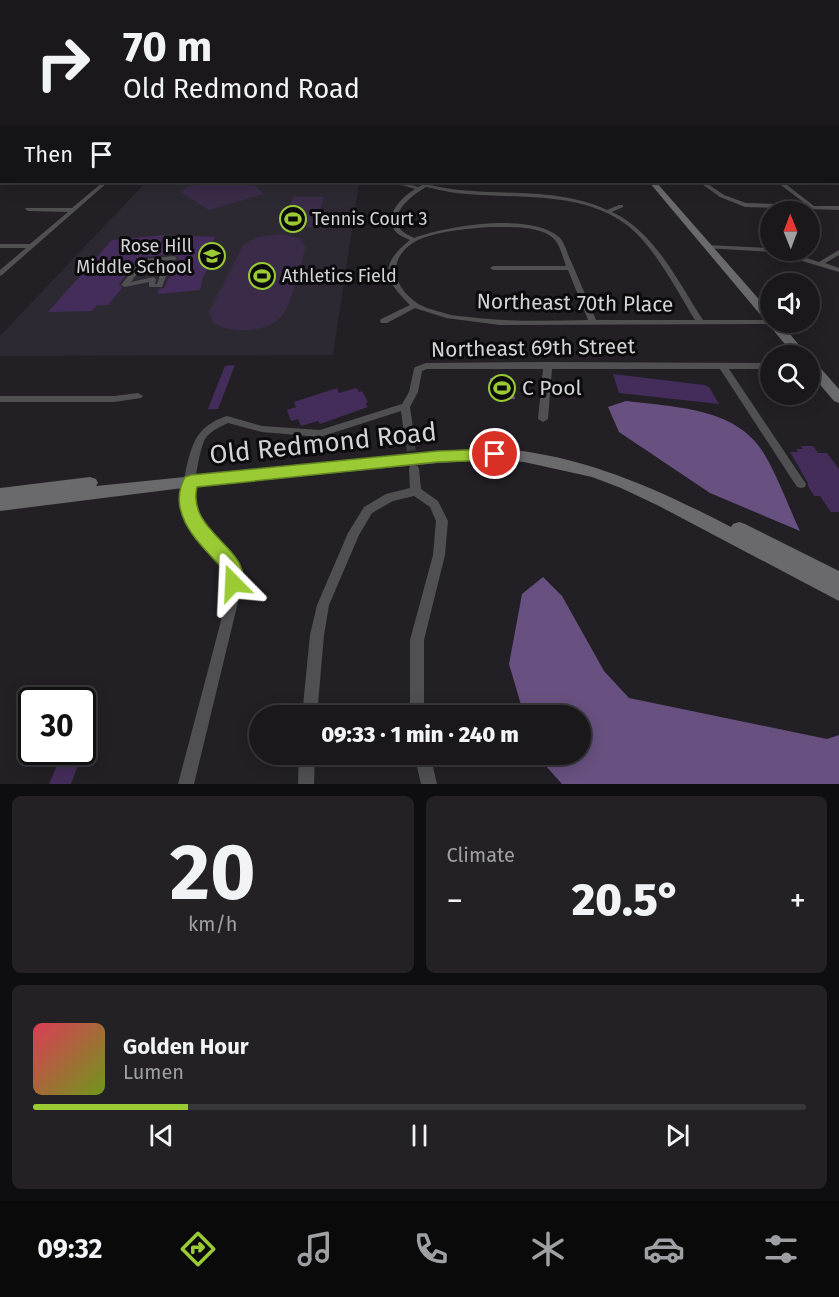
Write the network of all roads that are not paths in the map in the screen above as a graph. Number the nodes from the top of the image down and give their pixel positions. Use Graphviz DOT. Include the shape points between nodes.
graph roads {
  1 [pos="104,183"];
  2 [pos="403,183"];
  3 [pos="430,183"];
  4 [pos="653,183"];
  5 [pos="703,183"];
  6 [pos="781,183"];
  7 [pos="422,186"];
  8 [pos="805,201"];
  9 [pos="621,206"];
  10 [pos="760,207"];
  11 [pos="839,207"];
  12 [pos="820,208"];
  13 [pos="28,209"];
  14 [pos="73,210"];
  15 [pos="606,212"];
  16 [pos="414,240"];
  17 [pos="0,246"];
  18 [pos="32,246"];
  19 [pos="707,247"];
  20 [pos="760,249"];
  21 [pos="839,252"];
  22 [pos="813,261"];
  23 [pos="820,263"];
  24 [pos="493,268"];
  25 [pos="571,268"];
  26 [pos="839,270"];
  27 [pos="0,274"];
  28 [pos="124,285"];
  29 [pos="416,305"];
  30 [pos="760,307"];
  31 [pos="384,321"];
  32 [pos="760,321"];
  33 [pos="593,322"];
  34 [pos="700,322"];
  35 [pos="782,333"];
  36 [pos="793,345"];
  37 [pos="548,365"];
  38 [pos="722,365"];
  39 [pos="760,366"];
  40 [pos="820,377"];
  41 [pos="138,396"];
  42 [pos="839,398"];
  43 [pos="0,399"];
  44 [pos="405,406"];
  45 [pos="543,419"];
  46 [pos="410,442"];
  47 [pos="414,469"];
  48 [pos="192,477"];
  49 [pos="801,484"];
  50 [pos="416,491"];
  51 [pos="0,495"];
  52 [pos="0,504"];
  53 [pos="839,579"];
  54 [pos="839,592"];
  55 [pos="310,705"];
  56 [pos="417,705"];
  57 [pos="307,765"];
  58 [pos="425,765"];
  59 [pos="186,784"];
  60 [pos="306,784"];
  61 [pos="429,784"];
  1 -- 14 [label="street"];
  2 -- 7 [label="street"];
  3 -- 7 [label="street"];
  4 -- 19 [label="main road"];
  5 -- 10 [label="street" via="734,205"];
  6 -- 8 [label="street"];
  7 -- 15 [label="street" via="463,194 551,197"];
  7 -- 16 [label="street" via="398,206 394,224 399,232"];
  9 -- 15 [label="street"];
  11 -- 12 [label="street"];
  13 -- 14 [label="street"];
  14 -- 18 [label="street"];
  15 -- 34 [label="street" via="629,224 645,240"];
  16 -- 25 [label="street" via="452,228 534,227 554,234"];
  16 -- 29 [label="street" via="398,253 390,272 399,290"];
  17 -- 18 [label="street"];
  18 -- 27 [label="street"];
  19 -- 20 [label="street"];
  19 -- 30 [label="main road"];
  21 -- 23 [label="street"];
  22 -- 23 [label="street"];
  23 -- 26 [label="street"];
  24 -- 25 [label="street"];
  25 -- 33 [label="street"];
  28 -- 28 [label="street" via="153,279 151,286 160,286 165,269 174,258 148,260"];
  29 -- 31 [label="street"];
  29 -- 33 [label="street, Northeast 70th Place" via="468,320"];
  32 -- 34 [label="street, Northeast 70th Place"];
  33 -- 34 [label="street, Northeast 70th Place"];
  35 -- 36 [label="main road"];
  37 -- 38 [label="street, Northeast 69th Street"];
  37 -- 44 [label="street, Northeast 69th Street" via="426,366 418,369 413,398"];
  37 -- 45 [label="street"];
  38 -- 39 [label="street, Northeast 69th Street"];
  38 -- 49 [label="street"];
  40 -- 42 [label="main road"];
  41 -- 43 [label="street"];
  44 -- 46 [label="street"];
  44 -- 48 [label="street" via="320,434 262,429 227,419 200,439"];
  47 -- 50 [label="street"];
  48 -- 51 [label="main road, Old Redmond Road"];
  48 -- 52 [label="main road, Old Redmond Road"];
  48 -- 53 [label="main road, Old Redmond Road" via="460,446 543,451 604,465 632,477"];
  48 -- 54 [label="main road, Old Redmond Road" via="438,457 524,456 627,484"];
  48 -- 59 [label="street" via="189,514 233,567 233,598"];
  50 -- 55 [label="street" via="390,497 368,510 354,533 323,605"];
  50 -- 56 [label="street" via="434,504 442,521 439,555 417,640"];
  57 -- 60 [label="street"];
  58 -- 61 [label="street"];
}
